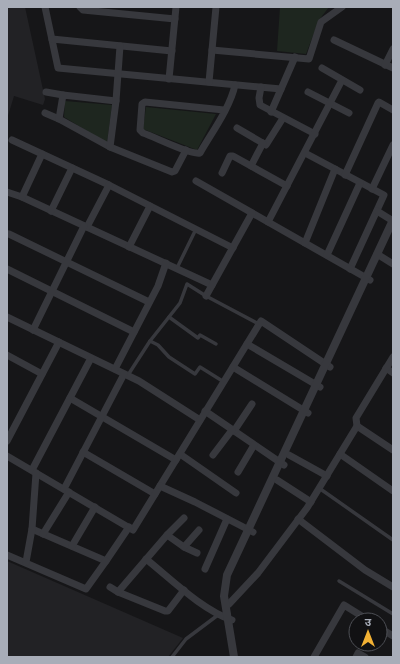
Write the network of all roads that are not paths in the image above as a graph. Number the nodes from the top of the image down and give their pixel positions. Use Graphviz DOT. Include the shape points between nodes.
graph roads {
  1 [pos="44,7"];
  2 [pos="80,7"];
  3 [pos="135,7"];
  4 [pos="176,7"];
  5 [pos="216,7"];
  6 [pos="340,7"];
  7 [pos="134,15"];
  8 [pos="175,19"];
  9 [pos="52,39"];
  10 [pos="334,40"];
  11 [pos="120,46"];
  12 [pos="393,49"];
  13 [pos="212,50"];
  14 [pos="172,51"];
  15 [pos="295,57"];
  16 [pos="385,65"];
  17 [pos="322,68"];
  18 [pos="393,68"];
  19 [pos="118,74"];
  20 [pos="169,78"];
  21 [pos="342,80"];
  22 [pos="209,82"];
  23 [pos="235,85"];
  24 [pos="261,87"];
  25 [pos="281,89"];
  26 [pos="360,90"];
  27 [pos="46,92"];
  28 [pos="308,92"];
  29 [pos="63,95"];
  30 [pos="116,101"];
  31 [pos="330,103"];
  32 [pos="224,110"];
  33 [pos="393,110"];
  34 [pos="271,112"];
  35 [pos="45,113"];
  36 [pos="349,113"];
  37 [pos="283,118"];
  38 [pos="59,119"];
  39 [pos="237,128"];
  40 [pos="314,134"];
  41 [pos="12,140"];
  42 [pos="263,143"];
  43 [pos="393,145"];
  44 [pos="110,147"];
  45 [pos="186,150"];
  46 [pos="305,153"];
  47 [pos="42,154"];
  48 [pos="251,166"];
  49 [pos="72,168"];
  50 [pos="335,170"];
  51 [pos="222,173"];
  52 [pos="345,175"];
  53 [pos="196,181"];
  54 [pos="360,183"];
  55 [pos="109,185"];
  56 [pos="288,186"];
  57 [pos="372,189"];
  58 [pos="7,192"];
  59 [pos="22,197"];
  60 [pos="150,206"];
  61 [pos="51,210"];
  62 [pos="377,211"];
  63 [pos="252,212"];
  64 [pos="393,220"];
  65 [pos="268,222"];
  66 [pos="86,227"];
  67 [pos="196,229"];
  68 [pos="393,231"];
  69 [pos="9,234"];
  70 [pos="305,243"];
  71 [pos="129,247"];
  72 [pos="233,248"];
  73 [pos="327,255"];
  74 [pos="379,255"];
  75 [pos="67,262"];
  76 [pos="166,263"];
  77 [pos="393,264"];
  78 [pos="177,268"];
  79 [pos="7,269"];
  80 [pos="350,269"];
  81 [pos="368,278"];
  82 [pos="212,285"];
  83 [pos="52,291"];
  84 [pos="206,296"];
  85 [pos="149,302"];
  86 [pos="7,317"];
  87 [pos="170,317"];
  88 [pos="259,324"];
  89 [pos="34,330"];
  90 [pos="134,332"];
  91 [pos="150,341"];
  92 [pos="59,342"];
  93 [pos="216,344"];
  94 [pos="247,344"];
  95 [pos="7,355"];
  96 [pos="393,357"];
  97 [pos="91,358"];
  98 [pos="327,366"];
  99 [pos="233,367"];
  100 [pos="386,368"];
  101 [pos="115,369"];
  102 [pos="393,373"];
  103 [pos="42,374"];
  104 [pos="126,374"];
  105 [pos="224,382"];
  106 [pos="318,386"];
  107 [pos="70,398"];
  108 [pos="252,404"];
  109 [pos="205,411"];
  110 [pos="306,412"];
  111 [pos="102,416"];
  112 [pos="200,420"];
  113 [pos="357,426"];
  114 [pos="233,430"];
  115 [pos="7,441"];
  116 [pos="254,445"];
  117 [pos="393,450"];
  118 [pos="83,452"];
  119 [pos="340,454"];
  120 [pos="213,455"];
  121 [pos="288,455"];
  122 [pos="7,456"];
  123 [pos="178,457"];
  124 [pos="282,464"];
  125 [pos="34,472"];
  126 [pos="238,472"];
  127 [pos="327,476"];
  128 [pos="277,480"];
  129 [pos="160,486"];
  130 [pos="319,488"];
  131 [pos="66,491"];
  132 [pos="393,491"];
  133 [pos="236,493"];
  134 [pos="155,494"];
  135 [pos="311,502"];
  136 [pos="95,507"];
  137 [pos="184,518"];
  138 [pos="227,519"];
  139 [pos="298,519"];
  140 [pos="129,527"];
  141 [pos="32,529"];
  142 [pos="199,530"];
  143 [pos="251,531"];
  144 [pos="43,534"];
  145 [pos="167,535"];
  146 [pos="393,540"];
  147 [pos="72,546"];
  148 [pos="184,547"];
  149 [pos="196,553"];
  150 [pos="7,555"];
  151 [pos="146,559"];
  152 [pos="106,561"];
  153 [pos="26,562"];
  154 [pos="205,569"];
  155 [pos="339,580"];
  156 [pos="110,587"];
  157 [pos="393,587"];
  158 [pos="184,590"];
  159 [pos="118,592"];
  160 [pos="229,604"];
  161 [pos="355,612"];
  162 [pos="393,614"];
  163 [pos="218,615"];
  164 [pos="229,619"];
  165 [pos="172,657"];
  166 [pos="237,657"];
  167 [pos="314,657"];
  168 [pos="356,657"];
  169 [pos="365,657"];
  1 -- 9 [label="street"];
  2 -- 7 [label="street" via="83,10"];
  3 -- 7 [label="street"];
  4 -- 8 [label="street"];
  5 -- 13 [label="street"];
  6 -- 15 [label="street" via="321,22 309,59"];
  7 -- 8 [label="street"];
  8 -- 14 [label="street"];
  9 -- 11 [label="street"];
  9 -- 19 [label="street" via="58,68"];
  10 -- 16 [label="street"];
  11 -- 14 [label="street"];
  11 -- 19 [label="street"];
  12 -- 16 [label="street"];
  13 -- 15 [label="street"];
  13 -- 22 [label="street"];
  14 -- 20 [label="street"];
  15 -- 25 [label="street"];
  16 -- 18 [label="street"];
  17 -- 21 [label="street"];
  19 -- 20 [label="street"];
  19 -- 30 [label="street"];
  20 -- 22 [label="street"];
  21 -- 26 [label="street"];
  21 -- 31 [label="street"];
  22 -- 23 [label="street"];
  23 -- 24 [label="street"];
  23 -- 32 [label="street" via="233,95"];
  24 -- 25 [label="street"];
  24 -- 34 [label="street" via="260,105"];
  25 -- 34 [label="street"];
  27 -- 29 [label="street"];
  28 -- 31 [label="street"];
  29 -- 30 [label="street"];
  29 -- 38 [label="street"];
  30 -- 44 [label="street"];
  31 -- 36 [label="street"];
  31 -- 40 [label="street"];
  32 -- 45 [label="street" via="200,153"];
  32 -- 45 [label="street" via="145,102 142,104 140,130"];
  33 -- 52 [label="street" via="378,103"];
  34 -- 37 [label="street"];
  35 -- 38 [label="street"];
  37 -- 40 [label="street"];
  37 -- 42 [label="street" via="268,144"];
  38 -- 44 [label="street"];
  39 -- 42 [label="street"];
  40 -- 46 [label="street"];
  41 -- 47 [label="street"];
  42 -- 48 [label="street"];
  43 -- 57 [label="street"];
  44 -- 45 [label="street" via="172,172"];
  46 -- 50 [label="street"];
  46 -- 56 [label="street"];
  47 -- 49 [label="street"];
  47 -- 59 [label="street"];
  48 -- 51 [label="street" via="230,156"];
  48 -- 56 [label="street"];
  49 -- 55 [label="street"];
  49 -- 61 [label="street"];
  50 -- 52 [label="street"];
  50 -- 70 [label="street"];
  52 -- 54 [label="street"];
  53 -- 63 [label="street"];
  54 -- 57 [label="street"];
  54 -- 73 [label="street"];
  55 -- 60 [label="street"];
  55 -- 66 [label="street"];
  56 -- 65 [label="street"];
  57 -- 62 [label="street" via="384,196"];
  58 -- 59 [label="street"];
  59 -- 61 [label="street"];
  60 -- 67 [label="street"];
  60 -- 71 [label="street"];
  61 -- 66 [label="street"];
  62 -- 64 [label="street"];
  62 -- 80 [label="street"];
  63 -- 65 [label="street"];
  63 -- 72 [label="street"];
  64 -- 74 [label="street"];
  65 -- 70 [label="street"];
  66 -- 71 [label="street"];
  66 -- 75 [label="street"];
  67 -- 72 [label="street"];
  67 -- 78 [label="lane"];
  68 -- 74 [label="street"];
  69 -- 75 [label="street"];
  70 -- 73 [label="street"];
  71 -- 76 [label="street"];
  72 -- 82 [label="street"];
  73 -- 80 [label="street"];
  74 -- 77 [label="street"];
  74 -- 81 [label="street"];
  75 -- 83 [label="street"];
  75 -- 85 [label="street"];
  76 -- 78 [label="street"];
  76 -- 85 [label="street"];
  78 -- 82 [label="street"];
  79 -- 83 [label="street"];
  80 -- 81 [label="street"];
  81 -- 98 [label="street"];
  82 -- 84 [label="street"];
  83 -- 89 [label="street"];
  83 -- 90 [label="street"];
  84 -- 87 [label="lane" via="187,284 180,303"];
  84 -- 88 [label="lane"];
  85 -- 90 [label="street"];
  86 -- 89 [label="street"];
  87 -- 91 [label="lane"];
  87 -- 93 [label="lane" via="198,338 200,335"];
  88 -- 94 [label="street"];
  88 -- 98 [label="street" via="261,321"];
  89 -- 92 [label="street"];
  90 -- 101 [label="street"];
  91 -- 104 [label="lane"];
  91 -- 105 [label="lane" via="195,374 200,367"];
  92 -- 97 [label="street"];
  92 -- 103 [label="street"];
  94 -- 99 [label="street"];
  94 -- 106 [label="street"];
  95 -- 103 [label="street"];
  96 -- 100 [label="street"];
  97 -- 101 [label="street"];
  97 -- 107 [label="street"];
  98 -- 106 [label="street"];
  99 -- 105 [label="street"];
  99 -- 110 [label="street"];
  100 -- 102 [label="street"];
  100 -- 113 [label="street" via="356,418"];
  101 -- 104 [label="street"];
  103 -- 115 [label="street"];
  104 -- 111 [label="street"];
  104 -- 112 [label="street"];
  105 -- 109 [label="street"];
  106 -- 110 [label="street"];
  107 -- 111 [label="street"];
  107 -- 125 [label="street"];
  108 -- 114 [label="street"];
  109 -- 112 [label="street"];
  109 -- 114 [label="street"];
  110 -- 121 [label="street"];
  110 -- 124 [label="street"];
  111 -- 118 [label="street"];
  111 -- 123 [label="street"];
  112 -- 123 [label="street"];
  113 -- 117 [label="street"];
  113 -- 119 [label="street"];
  114 -- 116 [label="street"];
  114 -- 120 [label="street"];
  116 -- 124 [label="street"];
  116 -- 126 [label="street"];
  118 -- 131 [label="street"];
  118 -- 134 [label="street"];
  119 -- 127 [label="street"];
  119 -- 132 [label="street"];
  121 -- 124 [label="street"];
  121 -- 127 [label="street"];
  122 -- 125 [label="street"];
  123 -- 129 [label="street"];
  123 -- 133 [label="street"];
  124 -- 128 [label="street"];
  124 -- 143 [label="street"];
  125 -- 131 [label="street"];
  125 -- 141 [label="street"];
  127 -- 130 [label="street"];
  128 -- 135 [label="street"];
  128 -- 143 [label="street"];
  129 -- 134 [label="street"];
  129 -- 138 [label="street"];
  130 -- 135 [label="street"];
  130 -- 146 [label="lane"];
  131 -- 136 [label="street"];
  131 -- 144 [label="street"];
  134 -- 140 [label="street" via="134,530"];
  135 -- 139 [label="street"];
  136 -- 140 [label="street"];
  136 -- 147 [label="street"];
  137 -- 145 [label="street"];
  138 -- 143 [label="street"];
  138 -- 154 [label="street"];
  139 -- 157 [label="street" via="365,570"];
  139 -- 160 [label="street" via="258,573"];
  140 -- 152 [label="street"];
  141 -- 144 [label="street"];
  141 -- 153 [label="street"];
  142 -- 148 [label="street"];
  143 -- 160 [label="street" via="231,579"];
  143 -- 164 [label="street" via="227,574 224,596"];
  144 -- 147 [label="street"];
  145 -- 148 [label="street"];
  145 -- 151 [label="street"];
  147 -- 152 [label="street"];
  148 -- 149 [label="street"];
  150 -- 153 [label="street"];
  151 -- 158 [label="street"];
  151 -- 159 [label="street"];
  152 -- 153 [label="street" via="86,589"];
  155 -- 162 [label="lane"];
  156 -- 159 [label="street"];
  158 -- 159 [label="street" via="168,611"];
  158 -- 163 [label="street"];
  160 -- 164 [label="street"];
  161 -- 167 [label="street" via="344,605"];
  163 -- 164 [label="street"];
  163 -- 165 [label="lane" via="186,639"];
  164 -- 166 [label="street"];
  168 -- 169 [label="street" via="358,653"];
}
